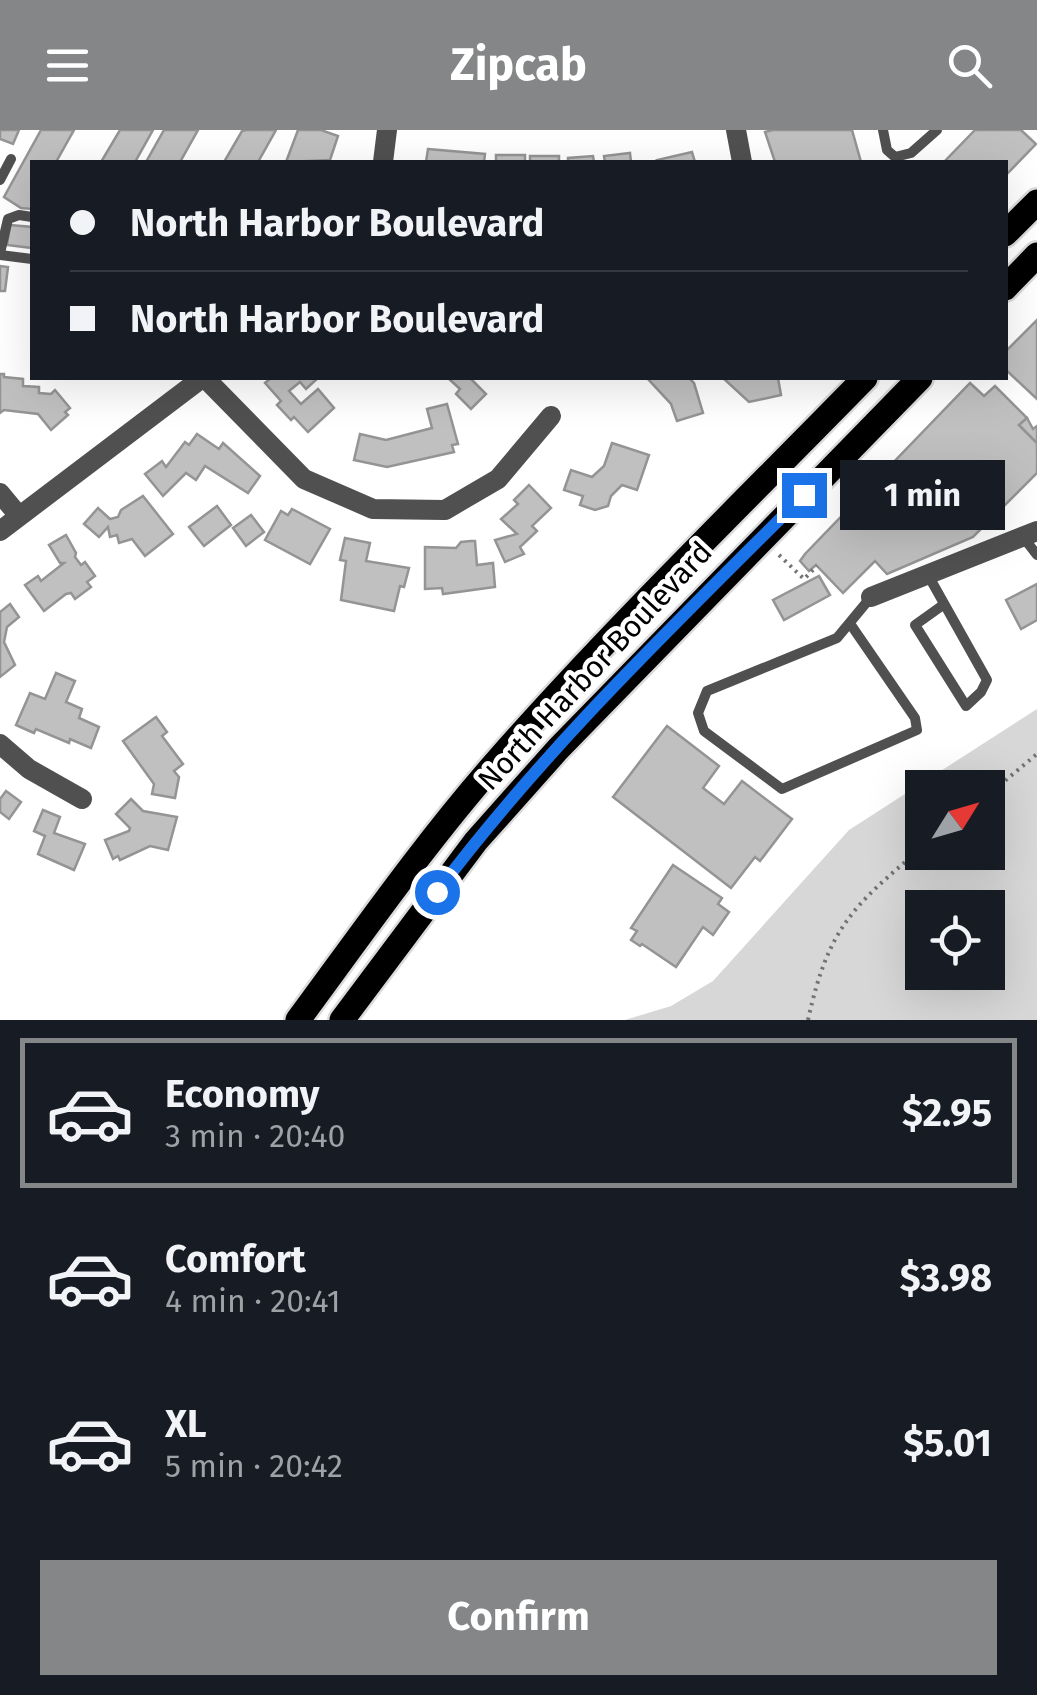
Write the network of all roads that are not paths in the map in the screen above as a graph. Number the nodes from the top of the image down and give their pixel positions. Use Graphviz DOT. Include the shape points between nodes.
graph roads {
  1 [pos="387,130"];
  2 [pos="736,130"];
  3 [pos="883,130"];
  4 [pos="936,130"];
  5 [pos="11,159"];
  6 [pos="383,160"];
  7 [pos="742,160"];
  8 [pos="0,180"];
  9 [pos="1037,202"];
  10 [pos="30,217"];
  11 [pos="1008,231"];
  12 [pos="0,254"];
  13 [pos="1037,255"];
  14 [pos="30,259"];
  15 [pos="1008,285"];
  16 [pos="201,380"];
  17 [pos="206,380"];
  18 [pos="863,380"];
  19 [pos="918,380"];
  20 [pos="551,416"];
  21 [pos="0,493"];
  22 [pos="19,516"];
  23 [pos="0,531"];
  24 [pos="1030,534"];
  25 [pos="1037,555"];
  26 [pos="928,575"];
  27 [pos="871,597"];
  28 [pos="942,605"];
  29 [pos="851,624"];
  30 [pos="0,744"];
  31 [pos="82,799"];
  32 [pos="298,1020"];
  33 [pos="342,1020"];
  1 -- 6 [label="street"];
  2 -- 7 [label="street"];
  3 -- 4 [label="lane" via="895,156 911,153"];
  5 -- 8 [label="lane"];
  9 -- 11 [label="main road"];
  10 -- 12 [label="lane" via="8,218"];
  12 -- 14 [label="lane"];
  13 -- 15 [label="main road"];
  16 -- 22 [label="street"];
  17 -- 20 [label="street" via="304,479 374,509 445,510 498,478"];
  18 -- 32 [label="main road, North Harbor Boulevard" via="498,760 427,844"];
  19 -- 33 [label="main road, North Harbor Boulevard" via="558,748 476,841"];
  21 -- 22 [label="street"];
  22 -- 23 [label="street"];
  24 -- 25 [label="lane"];
  24 -- 26 [label="street"];
  26 -- 27 [label="street"];
  26 -- 28 [label="lane"];
  27 -- 29 [label="lane"];
  28 -- 28 [label="lane" via="987,680 966,706 915,625"];
  29 -- 29 [label="lane" via="918,730 782,788 704,731 698,713 708,692 837,638"];
  30 -- 31 [label="street"];
}
